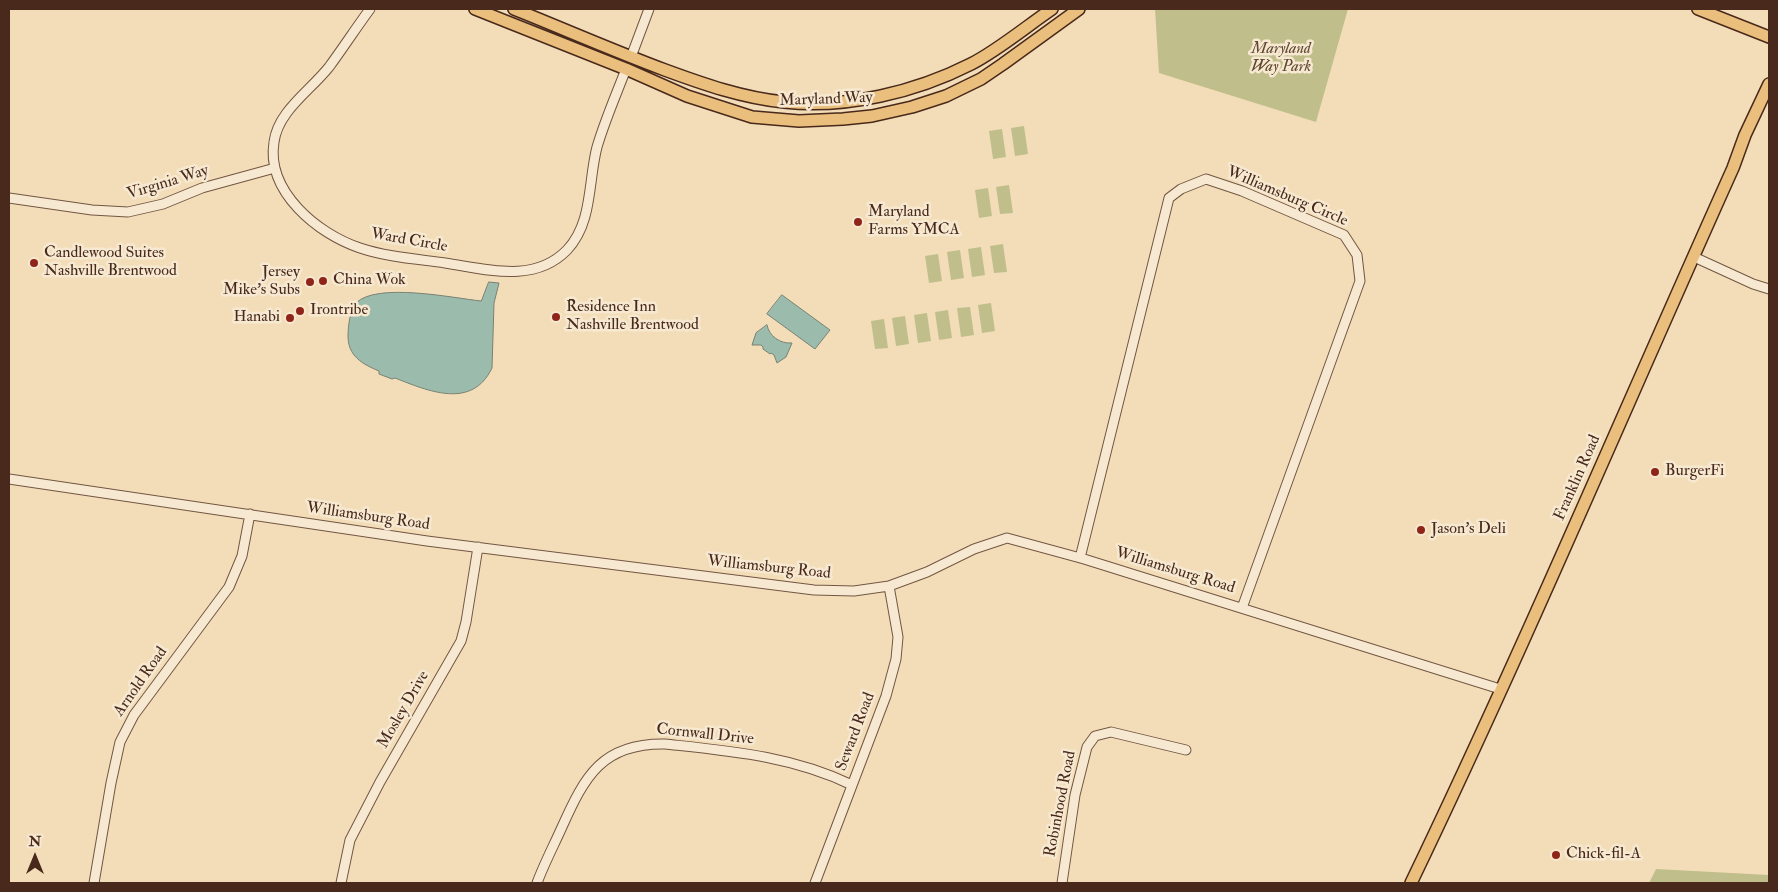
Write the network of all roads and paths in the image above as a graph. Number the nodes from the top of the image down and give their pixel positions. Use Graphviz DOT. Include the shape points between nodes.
graph roads {
  1 [pos="370,9"];
  2 [pos="475,9"];
  3 [pos="514,9"];
  4 [pos="649,9"];
  5 [pos="1052,9"];
  6 [pos="1079,9"];
  7 [pos="1698,9"];
  8 [pos="1769,37"];
  9 [pos="985,55"];
  10 [pos="631,57"];
  11 [pos="626,70"];
  12 [pos="994,70"];
  13 [pos="1769,84"];
  14 [pos="918,86"];
  15 [pos="755,98"];
  16 [pos="923,104"];
  17 [pos="752,117"];
  18 [pos="276,168"];
  19 [pos="9,198"];
  20 [pos="1694,257"];
  21 [pos="1769,289"];
  22 [pos="9,479"];
  23 [pos="250,514"];
  24 [pos="478,547"];
  25 [pos="1080,558"];
  26 [pos="889,586"];
  27 [pos="1242,608"];
  28 [pos="1500,689"];
  29 [pos="1186,750"];
  30 [pos="852,785"];
  31 [pos="94,883"];
  32 [pos="341,883"];
  33 [pos="537,883"];
  34 [pos="814,883"];
  35 [pos="1062,883"];
  36 [pos="1411,883"];
  1 -- 18 [label="street, Ward Circle" via="330,66 284,116 274,140"];
  2 -- 11 [label="main road, Maryland Way"];
  3 -- 10 [label="main road, Maryland Way"];
  4 -- 10 [label="street"];
  5 -- 9 [label="main road, Maryland Way"];
  6 -- 12 [label="main road, Maryland Way"];
  7 -- 8 [label="main road"];
  9 -- 12 [label="main road"];
  9 -- 14 [label="main road, Maryland Way"];
  10 -- 11 [label="main road"];
  10 -- 15 [label="main road, Maryland Way"];
  11 -- 17 [label="main road, Maryland Way" via="688,96"];
  11 -- 18 [label="street, Ward Circle" via="597,148 582,228 568,250 537,269 516,272 483,268 384,254 351,245 319,227 303,213 286,192"];
  12 -- 16 [label="main road, Maryland Way" via="946,96"];
  13 -- 20 [label="main road, Franklin Road"];
  14 -- 15 [label="main road, Maryland Way" via="842,102 786,103"];
  14 -- 16 [label="main road"];
  15 -- 17 [label="main road"];
  16 -- 17 [label="main road, Maryland Way" via="857,118 799,121"];
  18 -- 19 [label="street, Virginia Way" via="128,212"];
  20 -- 21 [label="street"];
  20 -- 28 [label="main road, Franklin Road"];
  22 -- 23 [label="street, Williamsburg Road"];
  23 -- 24 [label="street, Williamsburg Road"];
  23 -- 31 [label="street, Arnold Road" via="242,556 231,582 134,715 120,742"];
  24 -- 26 [label="street, Williamsburg Road" via="814,590 854,591"];
  24 -- 32 [label="street, Mosley Drive" via="461,641 350,840"];
  25 -- 26 [label="street, Williamsburg Road" via="1007,538"];
  25 -- 27 [label="street, Williamsburg Road"];
  25 -- 27 [label="street, Williamsburg Circle" via="1168,198 1206,179 1344,235 1357,255 1360,281"];
  26 -- 30 [label="street, Seward Road" via="898,637 896,660 886,696"];
  27 -- 28 [label="street, Williamsburg Road"];
  28 -- 36 [label="main road, Franklin Road"];
  29 -- 35 [label="street, Robinhood Road" via="1111,732 1095,736 1087,746 1076,794"];
  30 -- 33 [label="street, Cornwall Drive" via="813,769 767,756 650,743 629,748 593,770 570,809"];
  30 -- 34 [label="street, Seward Road"];
}
